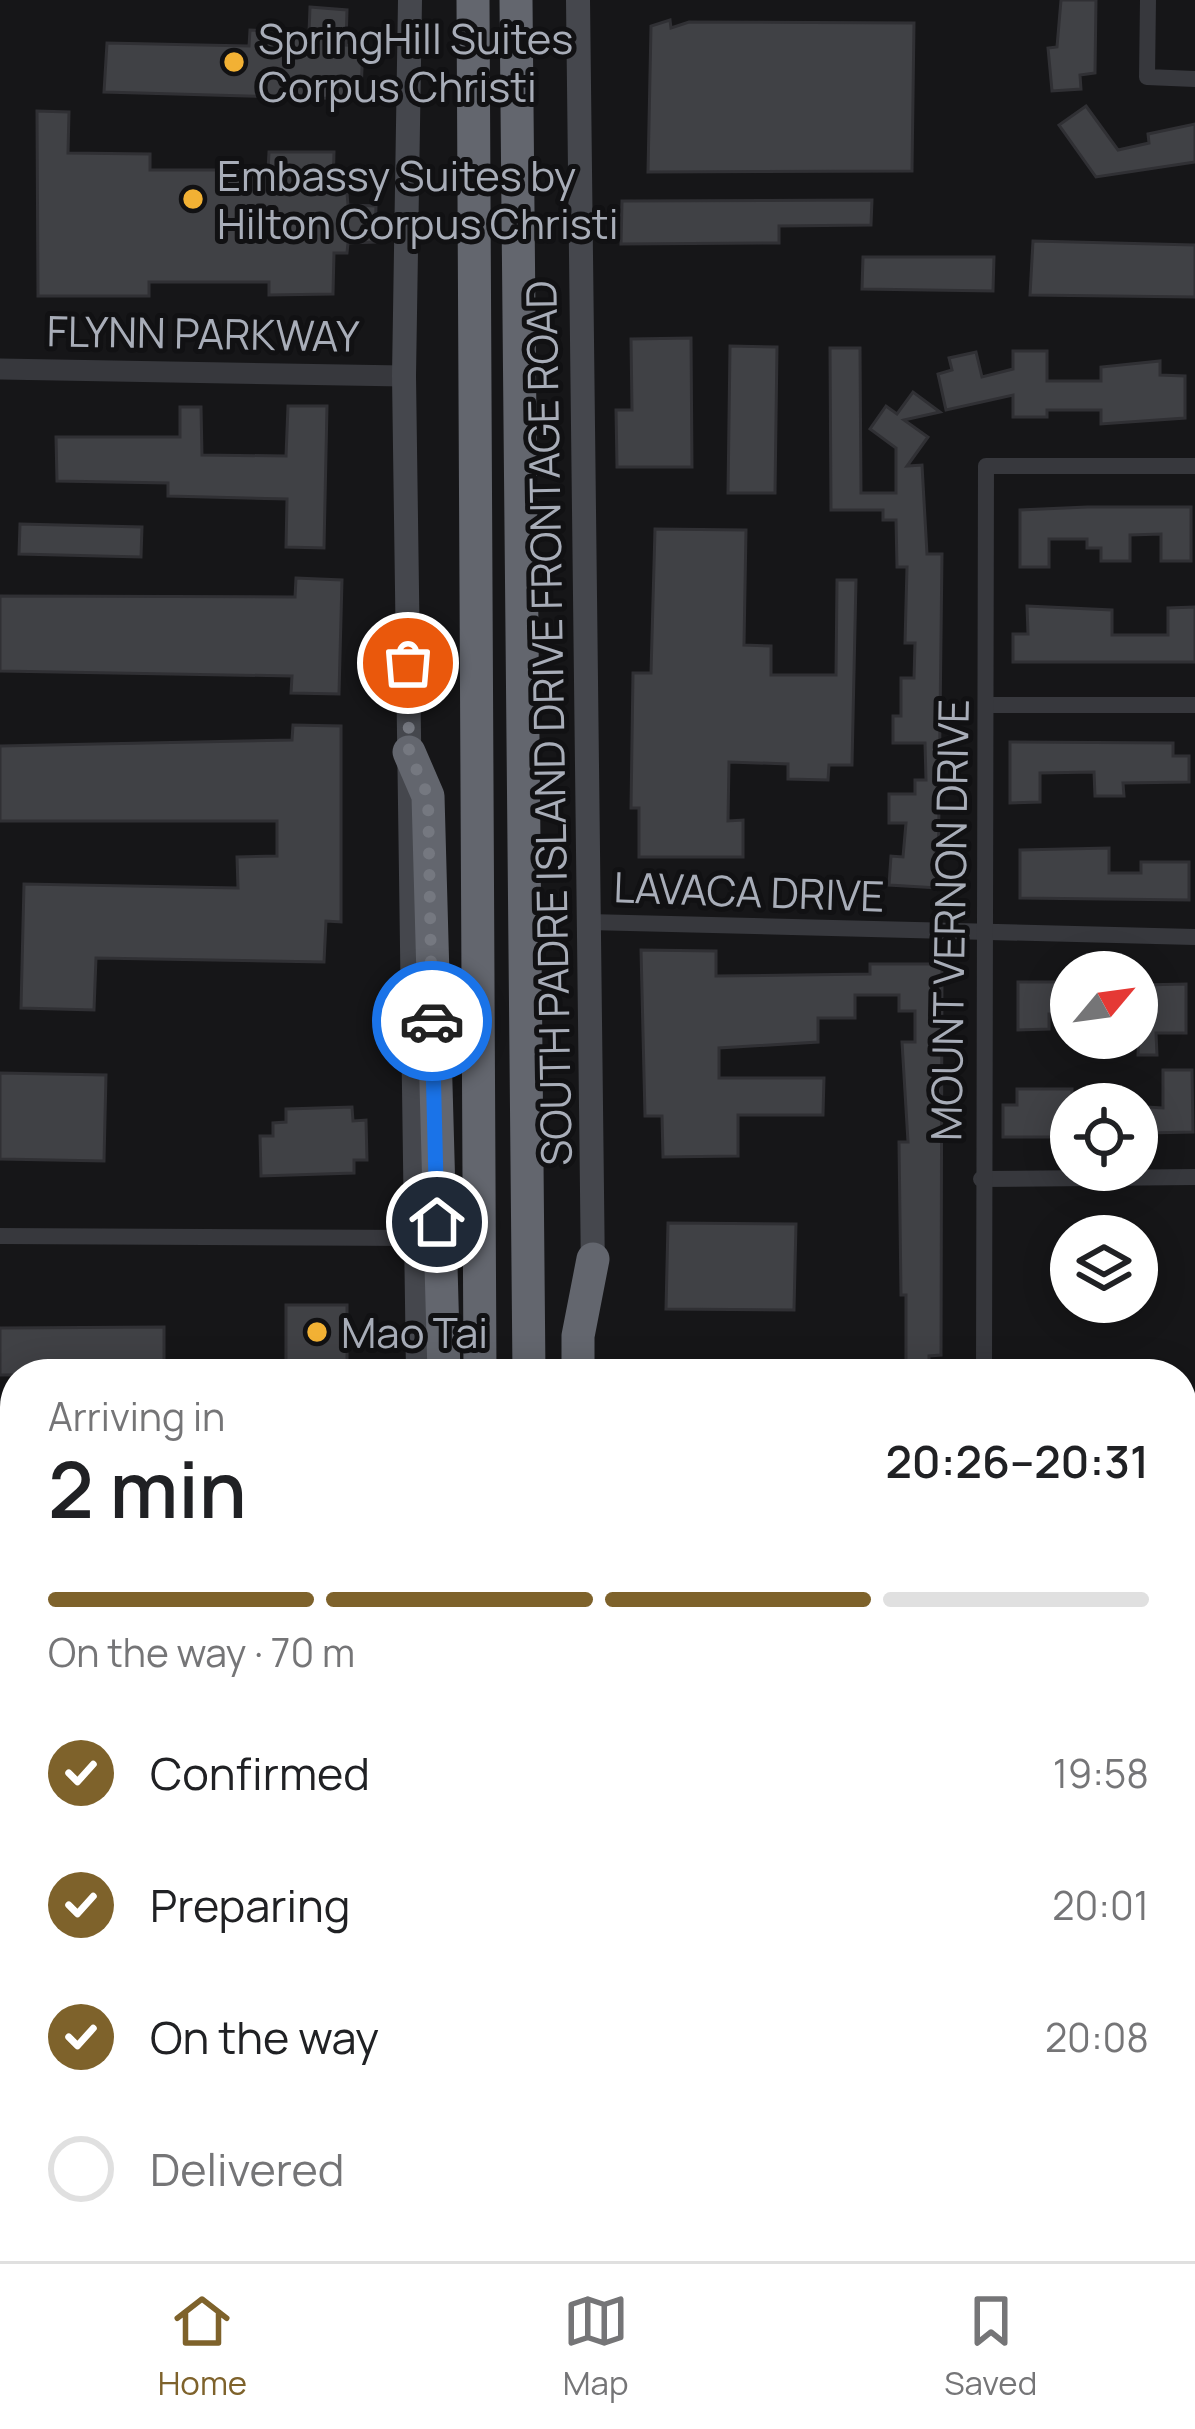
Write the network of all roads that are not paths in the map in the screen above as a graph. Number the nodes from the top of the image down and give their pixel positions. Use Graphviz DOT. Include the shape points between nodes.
graph roads {
  1 [pos="410,0"];
  2 [pos="473,0"];
  3 [pos="516,0"];
  4 [pos="578,0"];
  5 [pos="1148,0"];
  6 [pos="1195,79"];
  7 [pos="0,369"];
  8 [pos="404,376"];
  9 [pos="1195,466"];
  10 [pos="989,705"];
  11 [pos="1195,705"];
  12 [pos="409,752"];
  13 [pos="588,922"];
  14 [pos="988,935"];
  15 [pos="1195,938"];
  16 [pos="1195,1177"];
  17 [pos="981,1179"];
  18 [pos="0,1236"];
  19 [pos="415,1238"];
  20 [pos="593,1259"];
  21 [pos="418,1359"];
  22 [pos="444,1359"];
  23 [pos="480,1359"];
  24 [pos="530,1359"];
  25 [pos="578,1359"];
  26 [pos="594,1359"];
  27 [pos="984,1359"];
  1 -- 8 [label="main road"];
  2 -- 23 [label="highway"];
  3 -- 24 [label="highway"];
  4 -- 13 [label="main road, SOUTH PADRE ISLAND DRIVE FRONTAGE ROAD"];
  5 -- 6 [label="street" via="1147,77"];
  7 -- 8 [label="street, FLYNN PARKWAY"];
  8 -- 12 [label="main road"];
  9 -- 10 [label="street, MOUNT VERNON DRIVE" via="986,466"];
  10 -- 11 [label="street"];
  10 -- 14 [label="street, MOUNT VERNON DRIVE"];
  12 -- 19 [label="main road"];
  12 -- 22 [label="highway" via="428,796"];
  13 -- 14 [label="street, LAVACA DRIVE"];
  13 -- 20 [label="main road, SOUTH PADRE ISLAND DRIVE FRONTAGE ROAD"];
  14 -- 15 [label="street, LAVACA DRIVE"];
  14 -- 17 [label="street, MOUNT VERNON DRIVE"];
  16 -- 17 [label="street"];
  17 -- 27 [label="street, MOUNT VERNON DRIVE"];
  18 -- 19 [label="street"];
  19 -- 21 [label="main road"];
  20 -- 25 [label="highway"];
  20 -- 26 [label="main road, SOUTH PADRE ISLAND DRIVE FRONTAGE ROAD"];
}
